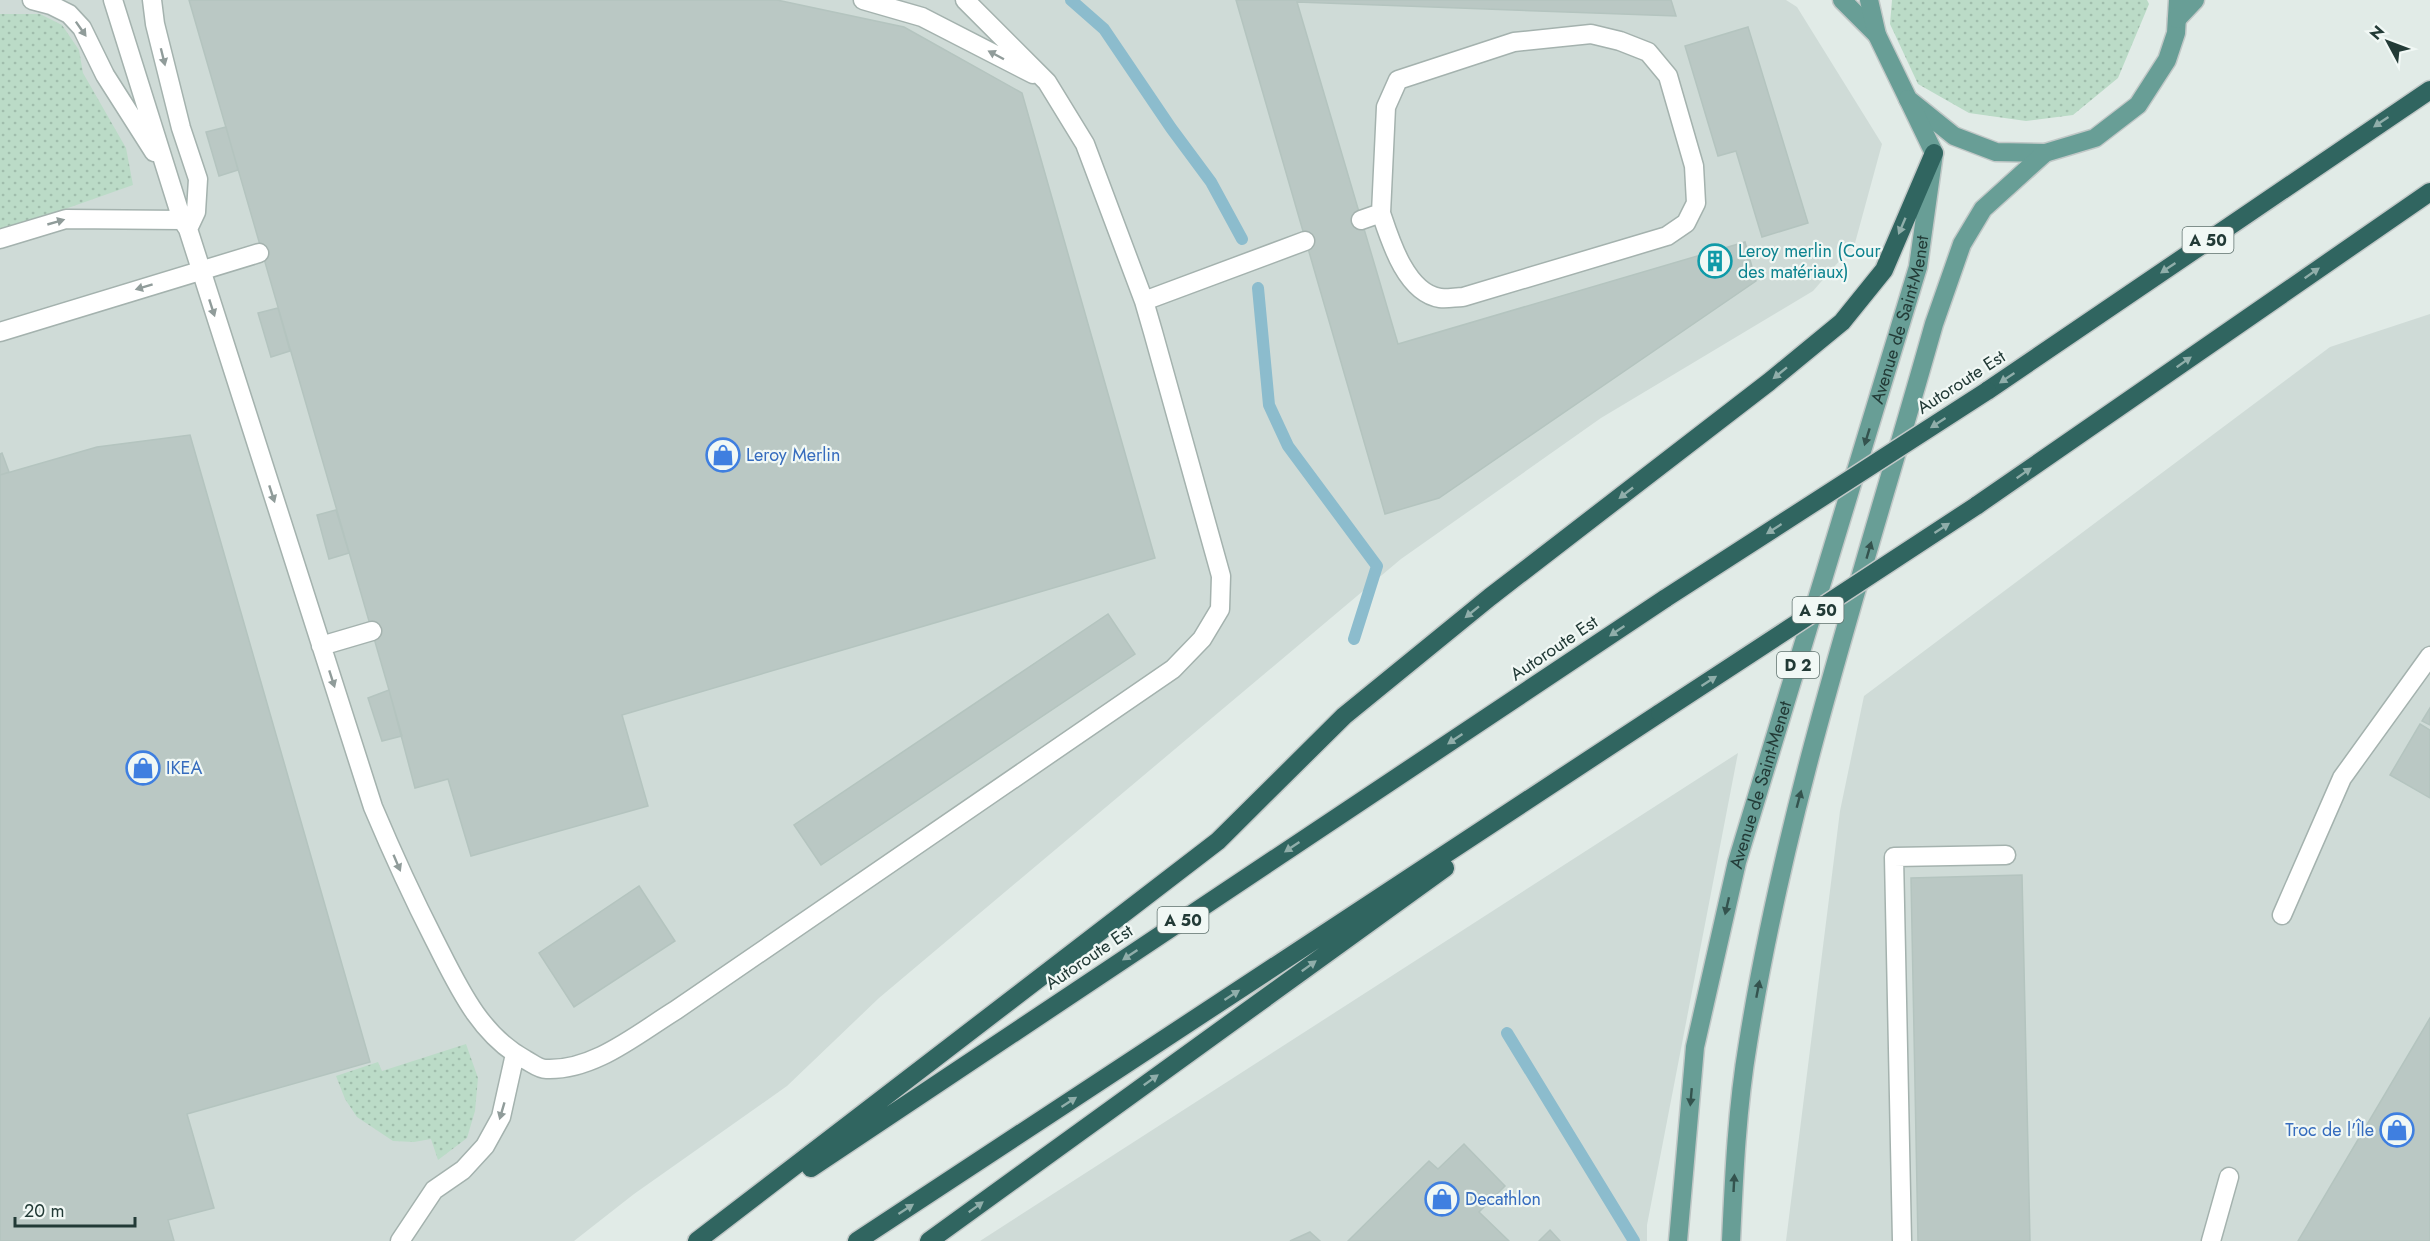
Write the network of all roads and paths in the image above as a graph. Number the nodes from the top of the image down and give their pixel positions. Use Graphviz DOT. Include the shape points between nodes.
graph roads {
  1 [pos="32,0"];
  2 [pos="113,0"];
  3 [pos="152,0"];
  4 [pos="863,0"];
  5 [pos="964,0"];
  6 [pos="1842,0"];
  7 [pos="1869,0"];
  8 [pos="2178,0"];
  9 [pos="2194,0"];
  10 [pos="2177,19"];
  11 [pos="1877,35"];
  12 [pos="1047,82"];
  13 [pos="2430,90"];
  14 [pos="1908,99"];
  15 [pos="1934,153"];
  16 [pos="2045,153"];
  17 [pos="168,173"];
  18 [pos="2430,192"];
  19 [pos="1381,213"];
  20 [pos="1361,220"];
  21 [pos="185,225"];
  22 [pos="0,238"];
  23 [pos="1305,241"];
  24 [pos="260,253"];
  25 [pos="200,270"];
  26 [pos="1144,301"];
  27 [pos="0,332"];
  28 [pos="372,631"];
  29 [pos="321,646"];
  30 [pos="2430,656"];
  31 [pos="1660,713"];
  32 [pos="2006,855"];
  33 [pos="2282,915"];
  34 [pos="515,1054"];
  35 [pos="2229,1177"];
  36 [pos="400,1241"];
  37 [pos="699,1241"];
  38 [pos="857,1241"];
  39 [pos="929,1241"];
  40 [pos="1678,1241"];
  41 [pos="1731,1241"];
  42 [pos="1902,1241"];
  43 [pos="2211,1241"];
  1 -- 17 [label="lane, one-way" via="69,14 82,28 105,75"];
  2 -- 17 [label="lane"];
  3 -- 21 [label="lane, one-way" via="155,24 198,179 196,212"];
  12 -- 4 [label="lane, one-way" via="921,17"];
  5 -- 12 [label="lane"];
  6 -- 11 [label="main road"];
  7 -- 11 [label="main road"];
  8 -- 10 [label="main road"];
  9 -- 10 [label="main road"];
  10 -- 16 [label="main road" via="2167,60 2139,105 2095,138"];
  11 -- 14 [label="main road"];
  12 -- 26 [label="lane" via="1084,144"];
  13 -- 37 [label="highway, Autoroute Est / A 50, one-way, bridge" via="1987,391 1666,598"];
  14 -- 15 [label="main road"];
  14 -- 16 [label="main road" via="1954,136 1996,152"];
  15 -- 37 [label="highway, one-way" via="1884,270 1842,322 1344,716 1218,841"];
  15 -- 40 [label="main road, Avenue de Saint-Menet / D 2, one-way" via="1918,267 1737,862 1695,1047"];
  41 -- 16 [label="main road, Avenue de Saint-Menet / D 2, one-way" via="1748,1044 1793,822 1934,324 1962,244 1983,209"];
  17 -- 21 [label="lane"];
  31 -- 18 [label="highway, A 50, one-way, bridge" via="1976,506"];
  19 -- 19 [label="lane" via="1386,107 1398,80 1514,42 1591,34 1648,52 1668,76 1694,166 1696,203 1686,223 1667,236 1463,297 1438,298 1418,286 1399,263"];
  19 -- 20 [label="lane"];
  22 -- 21 [label="lane, one-way" via="66,219"];
  21 -- 25 [label="lane"];
  23 -- 26 [label="lane"];
  24 -- 25 [label="lane"];
  25 -- 27 [label="lane, one-way"];
  25 -- 29 [label="lane, one-way"];
  26 -- 34 [label="lane" via="1221,576 1220,609 1202,639 1173,669 676,1010 611,1050 578,1066 543,1069"];
  28 -- 29 [label="lane"];
  29 -- 34 [label="lane, one-way" via="373,807 408,889 461,993 485,1028"];
  30 -- 33 [label="lane" via="2342,778"];
  38 -- 31 [label="highway, A 50, one-way"];
  39 -- 31 [label="highway, one-way"];
  32 -- 42 [label="lane" via="1894,857"];
  34 -- 36 [label="lane, one-way" via="501,1117 485,1146 463,1170 434,1190"];
  35 -- 43 [label="lane"];
}
